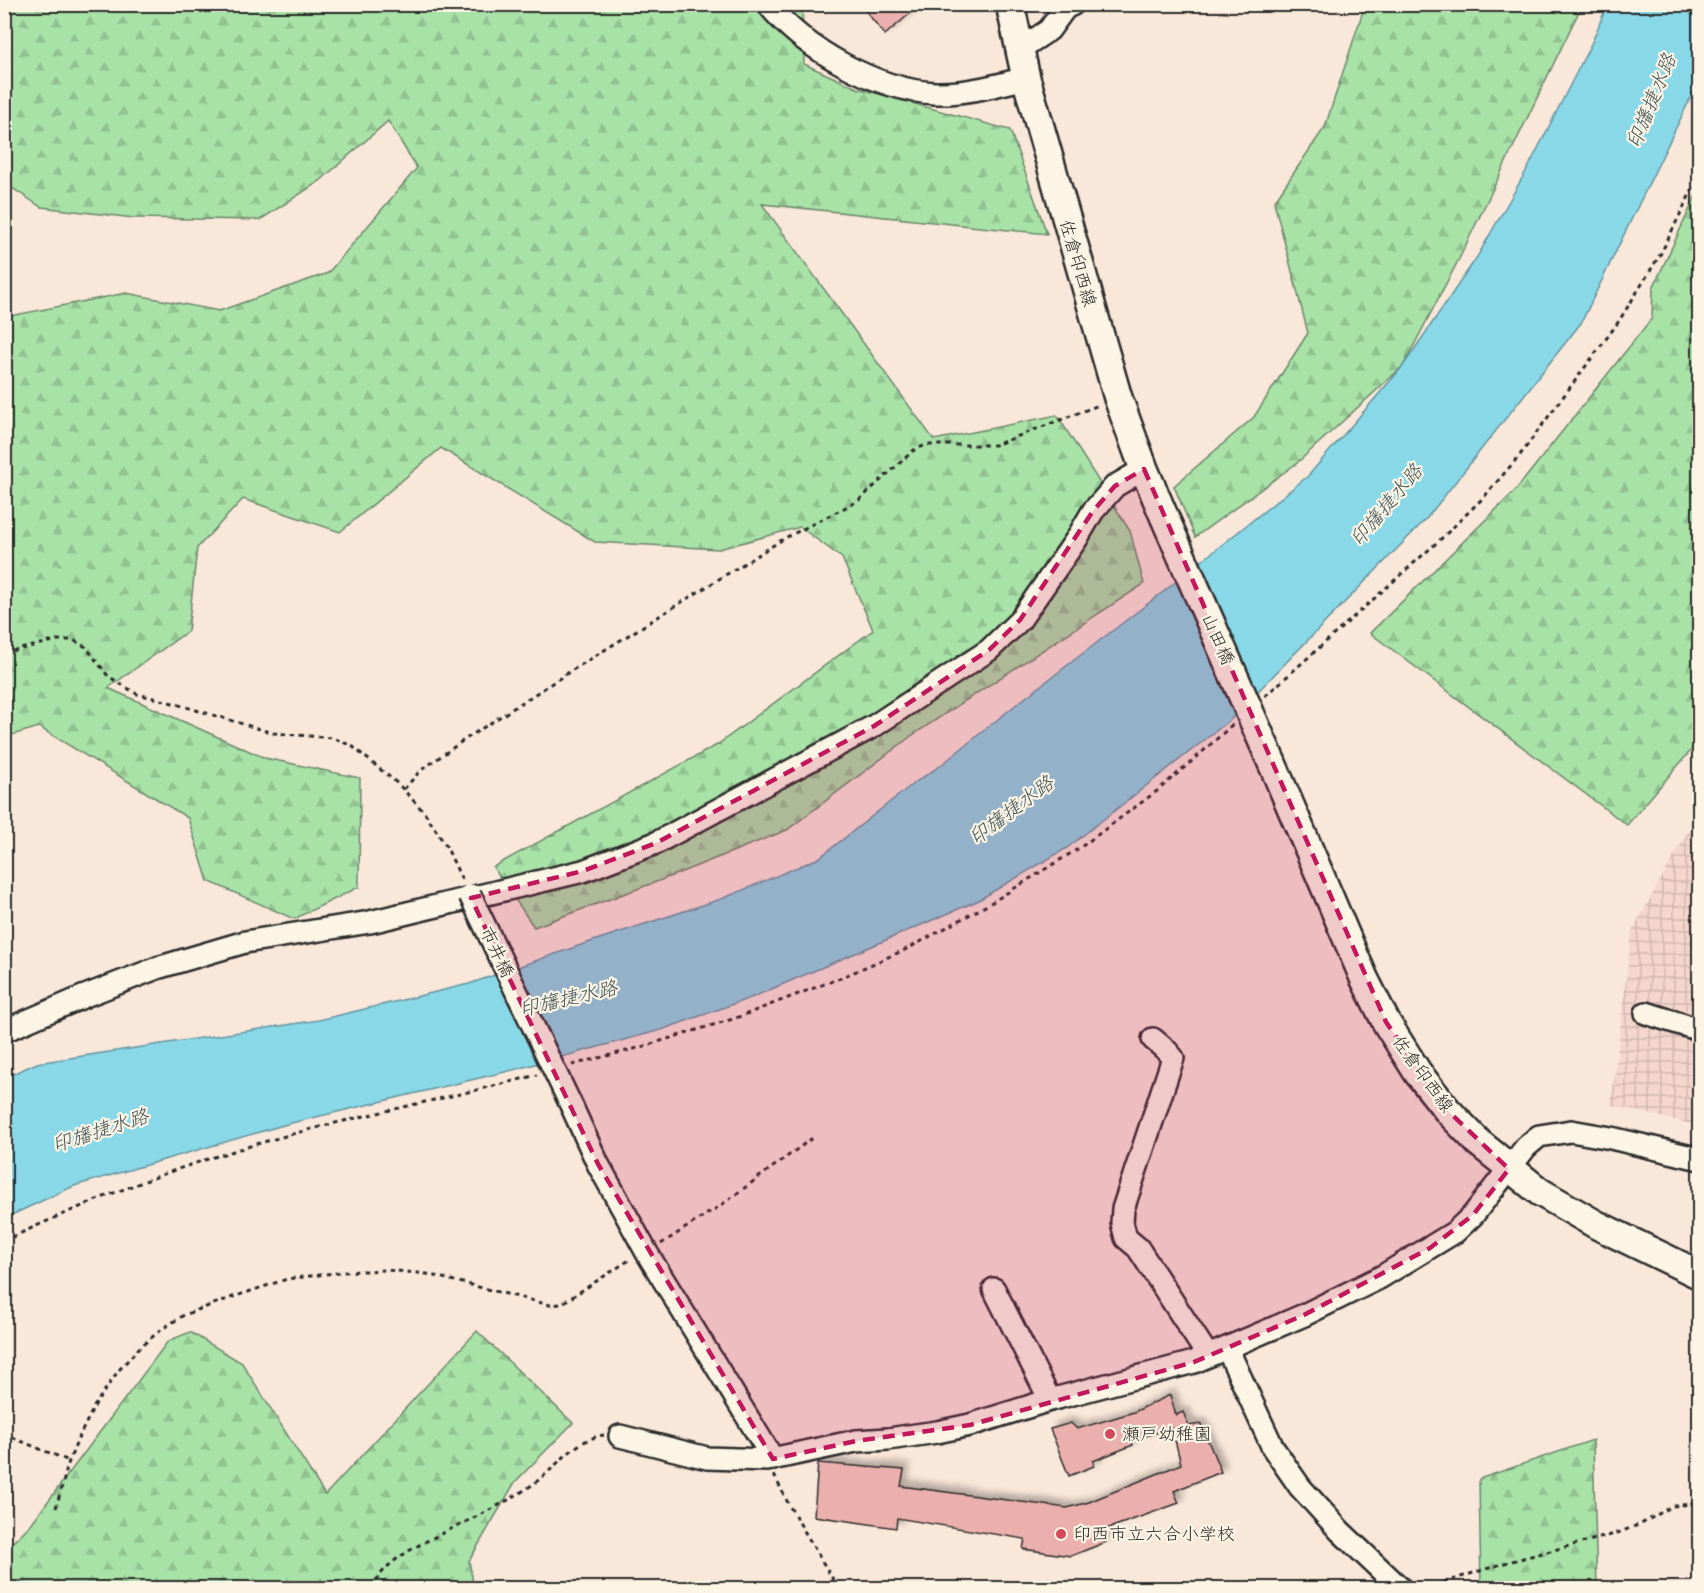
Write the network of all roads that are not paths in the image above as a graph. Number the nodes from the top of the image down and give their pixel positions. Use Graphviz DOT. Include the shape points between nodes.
graph roads {
  1 [pos="768,4"];
  2 [pos="1010,4"];
  3 [pos="1073,4"];
  4 [pos="1020,49"];
  5 [pos="1026,78"];
  6 [pos="1144,469"];
  7 [pos="1164,516"];
  8 [pos="1272,763"];
  9 [pos="470,895"];
  10 [pos="1646,1014"];
  11 [pos="1700,1030"];
  12 [pos="4,1031"];
  13 [pos="1153,1039"];
  14 [pos="1700,1159"];
  15 [pos="1509,1169"];
  16 [pos="1700,1275"];
  17 [pos="994,1288"];
  18 [pos="1217,1352"];
  19 [pos="1050,1400"];
  20 [pos="620,1436"];
  21 [pos="770,1459"];
  22 [pos="1400,1588"];
  1 -- 5 [label="street" via="828,56 882,82 936,93 963,92"];
  2 -- 4 [label="main road, 佐倉印西線"];
  3 -- 4 [label="street" via="1065,8 1049,30"];
  4 -- 5 [label="main road, 佐倉印西線"];
  5 -- 6 [label="main road, 佐倉印西線" via="1118,398"];
  6 -- 7 [label="main road, 佐倉印西線"];
  6 -- 12 [label="street" via="1115,486 1093,511 1020,620 989,650 874,726 656,843 583,871 370,922 245,942 158,968"];
  7 -- 8 [label="main road, 山田橋, bridge"];
  8 -- 15 [label="main road, 佐倉印西線" via="1386,1022 1448,1111"];
  9 -- 21 [label="street, 市井橋, bridge" via="598,1164"];
  10 -- 11 [label="street"];
  13 -- 18 [label="street" via="1173,1058 1122,1223 1126,1238 1138,1248"];
  14 -- 15 [label="street" via="1571,1131 1539,1136"];
  15 -- 16 [label="main road, 佐倉印西線" via="1597,1225"];
  15 -- 18 [label="street" via="1473,1215 1430,1248 1304,1315"];
  17 -- 19 [label="street"];
  18 -- 19 [label="street" via="1194,1362"];
  18 -- 22 [label="street" via="1300,1487"];
  19 -- 21 [label="street" via="937,1432 856,1441"];
  20 -- 21 [label="street" via="707,1458"];
}
